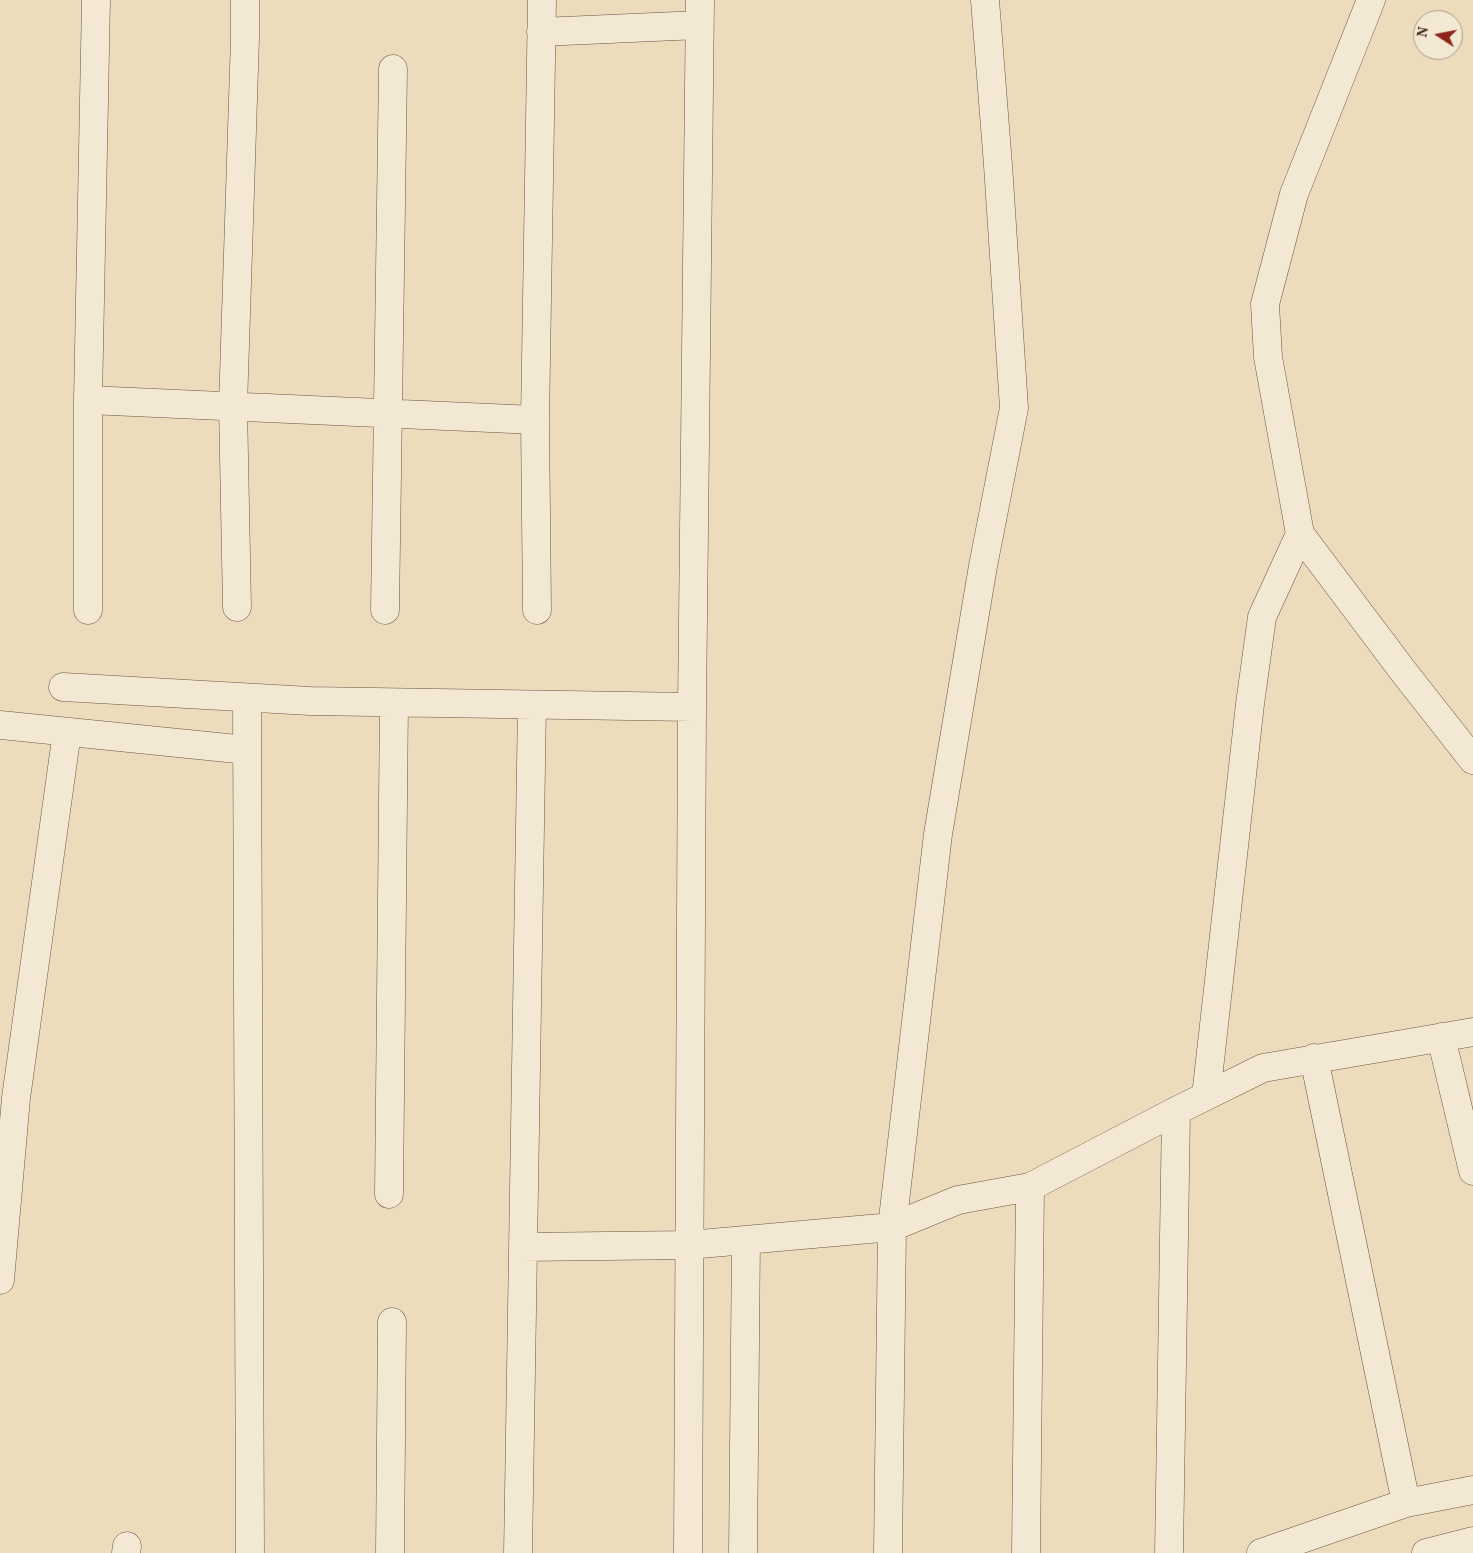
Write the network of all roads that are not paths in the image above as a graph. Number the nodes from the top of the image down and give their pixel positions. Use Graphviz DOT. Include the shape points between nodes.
graph roads {
  1 [pos="96,0"];
  2 [pos="245,0"];
  3 [pos="542,0"];
  4 [pos="984,0"];
  5 [pos="1371,0"];
  6 [pos="700,13"];
  7 [pos="541,32"];
  8 [pos="393,69"];
  9 [pos="88,400"];
  10 [pos="233,406"];
  11 [pos="388,414"];
  12 [pos="535,420"];
  13 [pos="1300,534"];
  14 [pos="237,607"];
  15 [pos="88,610"];
  16 [pos="385,610"];
  17 [pos="537,610"];
  18 [pos="62,687"];
  19 [pos="247,698"];
  20 [pos="394,703"];
  21 [pos="532,705"];
  22 [pos="692,707"];
  23 [pos="0,725"];
  24 [pos="67,732"];
  25 [pos="247,750"];
  26 [pos="1473,760"];
  27 [pos="1473,1032"];
  28 [pos="1441,1036"];
  29 [pos="1314,1058"];
  30 [pos="1206,1096"];
  31 [pos="1176,1111"];
  32 [pos="1473,1171"];
  33 [pos="1030,1187"];
  34 [pos="389,1194"];
  35 [pos="892,1227"];
  36 [pos="746,1240"];
  37 [pos="689,1245"];
  38 [pos="523,1247"];
  39 [pos="0,1280"];
  40 [pos="392,1322"];
  41 [pos="1473,1490"];
  42 [pos="1406,1503"];
  43 [pos="1473,1541"];
  44 [pos="250,1553"];
  45 [pos="390,1553"];
  46 [pos="518,1553"];
  47 [pos="688,1553"];
  48 [pos="742,1553"];
  49 [pos="888,1553"];
  50 [pos="1026,1553"];
  51 [pos="1169,1553"];
  52 [pos="1261,1553"];
  53 [pos="1426,1553"];
  1 -- 9 [label="street"];
  2 -- 10 [label="street"];
  3 -- 7 [label="street"];
  4 -- 35 [label="street" via="1014,408 983,566 938,834"];
  5 -- 13 [label="street" via="1294,194 1265,304 1268,357"];
  6 -- 7 [label="street"];
  6 -- 22 [label="street"];
  7 -- 12 [label="street"];
  8 -- 11 [label="street"];
  9 -- 10 [label="street"];
  9 -- 15 [label="street"];
  10 -- 11 [label="street"];
  10 -- 14 [label="street"];
  11 -- 12 [label="street"];
  11 -- 16 [label="street"];
  12 -- 17 [label="street"];
  13 -- 26 [label="street"];
  13 -- 30 [label="street" via="1262,617"];
  18 -- 19 [label="street"];
  19 -- 20 [label="street"];
  19 -- 25 [label="street"];
  20 -- 21 [label="street"];
  20 -- 34 [label="street"];
  21 -- 22 [label="street"];
  21 -- 38 [label="street"];
  22 -- 37 [label="street"];
  23 -- 24 [label="street"];
  24 -- 25 [label="street"];
  24 -- 39 [label="street" via="16,1098"];
  25 -- 44 [label="street"];
  27 -- 28 [label="street"];
  28 -- 29 [label="street"];
  28 -- 32 [label="street"];
  29 -- 30 [label="street" via="1263,1068"];
  29 -- 42 [label="street"];
  30 -- 31 [label="street"];
  31 -- 33 [label="street"];
  31 -- 51 [label="street"];
  33 -- 35 [label="street" via="958,1200"];
  33 -- 50 [label="street"];
  35 -- 36 [label="street"];
  35 -- 49 [label="street"];
  36 -- 37 [label="street"];
  36 -- 48 [label="street"];
  37 -- 38 [label="street"];
  37 -- 47 [label="street"];
  38 -- 46 [label="street"];
  40 -- 45 [label="street"];
  41 -- 42 [label="street"];
  42 -- 52 [label="street"];
  43 -- 53 [label="street"];
}
